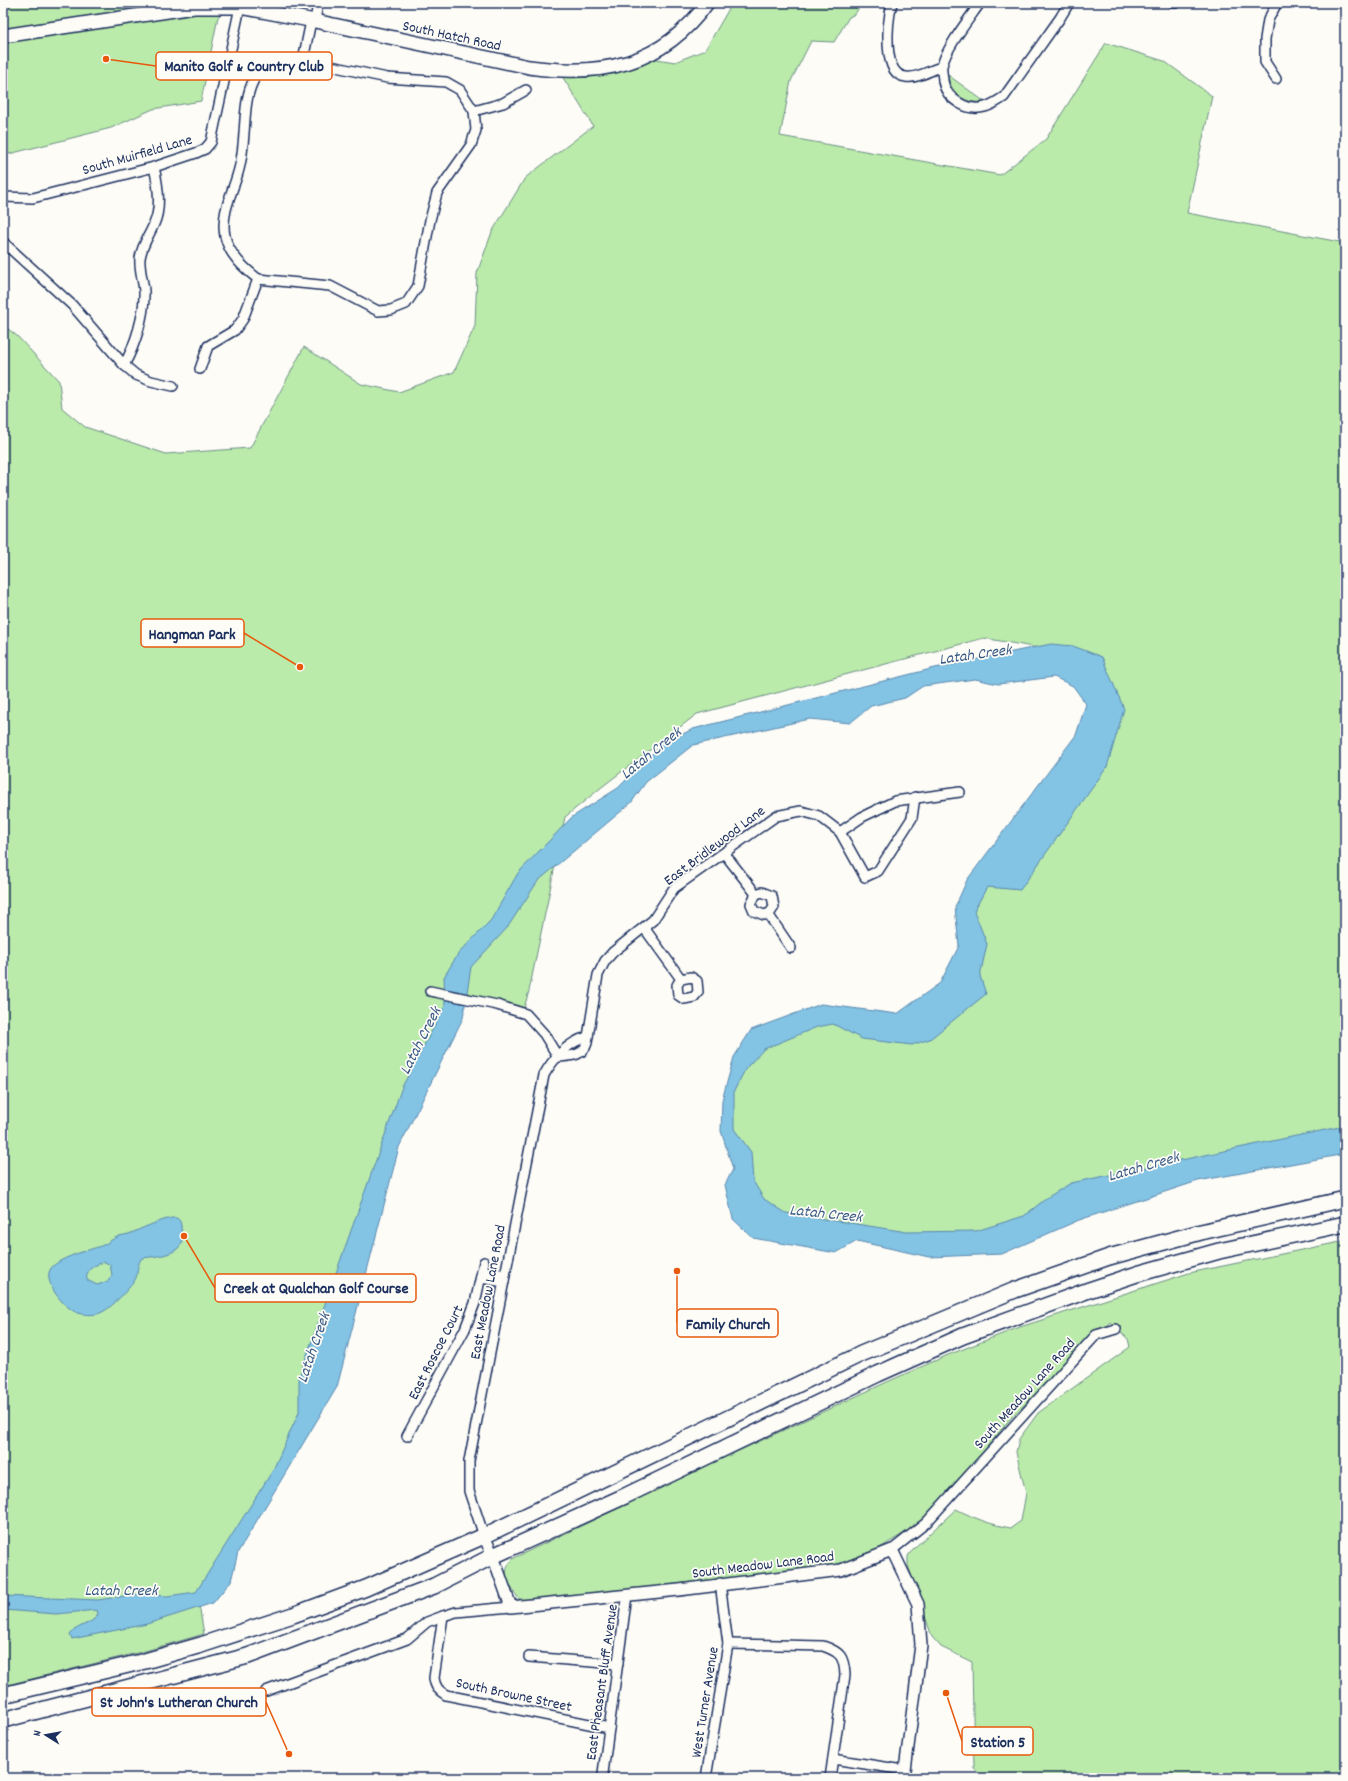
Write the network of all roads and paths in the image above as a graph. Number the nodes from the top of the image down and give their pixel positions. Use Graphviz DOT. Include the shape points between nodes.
graph roads {
  1 [pos="318,3"];
  2 [pos="707,3"];
  3 [pos="892,3"];
  4 [pos="980,3"];
  5 [pos="1069,3"];
  6 [pos="1277,3"];
  7 [pos="240,7"];
  8 [pos="313,21"];
  9 [pos="3,36"];
  10 [pos="303,60"];
  11 [pos="941,67"];
  12 [pos="1276,79"];
  13 [pos="526,90"];
  14 [pos="474,111"];
  15 [pos="154,167"];
  16 [pos="3,198"];
  17 [pos="3,242"];
  18 [pos="258,279"];
  19 [pos="124,365"];
  20 [pos="200,369"];
  21 [pos="173,386"];
  22 [pos="960,792"];
  23 [pos="915,797"];
  24 [pos="840,832"];
  25 [pos="724,853"];
  26 [pos="756,894"];
  27 [pos="768,914"];
  28 [pos="644,929"];
  29 [pos="791,948"];
  30 [pos="681,979"];
  31 [pos="430,991"];
  32 [pos="558,1057"];
  33 [pos="1345,1199"];
  34 [pos="1345,1224"];
  35 [pos="504,1279"];
  36 [pos="1116,1329"];
  37 [pos="407,1436"];
  38 [pos="484,1536"];
  39 [pos="892,1550"];
  40 [pos="493,1556"];
  41 [pos="720,1584"];
  42 [pos="627,1595"];
  43 [pos="511,1607"];
  44 [pos="443,1616"];
  45 [pos="728,1644"];
  46 [pos="529,1657"];
  47 [pos="618,1664"];
  48 [pos="266,1691"];
  49 [pos="3,1695"];
  50 [pos="3,1720"];
  51 [pos="609,1728"];
  52 [pos="833,1759"];
  53 [pos="603,1773"];
  54 [pos="904,1774"];
  55 [pos="706,1778"];
  56 [pos="830,1778"];
  1 -- 8 [label="street"];
  2 -- 8 [label="main road, South Hatch Road" via="679,35 657,50 634,61 594,70 548,70 510,64"];
  3 -- 11 [label="street" via="888,28 889,56 894,72 905,78"];
  4 -- 11 [label="street" via="945,56"];
  5 -- 11 [label="street" via="1004,97 994,104 977,108 963,105 953,99 944,85"];
  6 -- 12 [label="street" via="1268,20 1265,39 1265,62"];
  7 -- 8 [label="main road, South Hatch Road"];
  7 -- 9 [label="main road, South Hatch Road" via="194,7"];
  7 -- 15 [label="street, South Muirfield Lane" via="211,142 205,149 196,153"];
  8 -- 10 [label="street"];
  10 -- 14 [label="street" via="387,78 446,82 460,90"];
  10 -- 18 [label="street" via="286,59 265,67 251,85 247,96 242,156 224,218 225,237 232,254"];
  13 -- 14 [label="street" via="503,103"];
  14 -- 18 [label="street" via="476,130 471,145 437,193 418,286 406,304 391,310 378,311 330,286"];
  15 -- 16 [label="street, South Muirfield Lane" via="33,198"];
  15 -- 19 [label="street" via="159,187 158,210 155,223 146,237 140,260 144,306 132,350"];
  17 -- 19 [label="street" via="72,305"];
  18 -- 20 [label="street" via="243,319 235,330 208,346"];
  19 -- 21 [label="street" via="136,375"];
  22 -- 23 [label="street"];
  23 -- 24 [label="street" via="894,801 862,817"];
  23 -- 24 [label="street, East Bridlewood Lane" via="912,818 878,871 865,877"];
  24 -- 25 [label="street, East Bridlewood Lane" via="819,816 789,812 776,816"];
  25 -- 26 [label="street"];
  25 -- 28 [label="street, East Bridlewood Lane" via="674,888"];
  26 -- 27 [label="street" via="751,904 754,911 760,915"];
  26 -- 27 [label="street" via="762,892 772,896 774,907"];
  27 -- 29 [label="street"];
  28 -- 30 [label="street"];
  28 -- 32 [label="street, East Bridlewood Lane" via="613,952 601,968 586,1046 578,1055"];
  31 -- 32 [label="street" via="526,1014 544,1034"];
  32 -- 35 [label="street, East Meadow Lane Road" via="544,1075"];
  33 -- 38 [label="highway" via="1201,1232 1109,1257 1015,1290 860,1354"];
  34 -- 40 [label="highway" via="1219,1251 1136,1274 963,1336"];
  35 -- 37 [label="street, East Roscoe Court" via="482,1271 476,1303 465,1329"];
  35 -- 38 [label="street, East Meadow Lane Road" via="469,1461 469,1491"];
  36 -- 39 [label="street, South Meadow Lane Road" via="1096,1335 926,1523"];
  38 -- 40 [label="street"];
  38 -- 49 [label="highway" via="366,1588 293,1616 145,1661"];
  39 -- 41 [label="street, South Meadow Lane Road" via="841,1570"];
  39 -- 54 [label="street" via="918,1604 921,1645"];
  40 -- 43 [label="street"];
  40 -- 50 [label="highway" via="434,1586 248,1656"];
  41 -- 42 [label="street, South Meadow Lane Road"];
  41 -- 45 [label="street, West Turner Avenue"];
  42 -- 43 [label="street, South Meadow Lane Road"];
  42 -- 47 [label="street, East Pheasant Bluff Avenue"];
  43 -- 44 [label="street, South Meadow Lane Road" via="456,1612"];
  44 -- 48 [label="street, South Meadow Lane Road" via="427,1622 407,1639"];
  44 -- 51 [label="street, South Browne Street" via="434,1678 438,1689 446,1694"];
  45 -- 52 [label="street" via="823,1646 836,1650 844,1660 845,1675"];
  45 -- 55 [label="street, West Turner Avenue"];
  46 -- 47 [label="street"];
  47 -- 51 [label="street, East Pheasant Bluff Avenue"];
  51 -- 53 [label="street, East Pheasant Bluff Avenue"];
  52 -- 54 [label="street"];
  52 -- 56 [label="street"];
}
